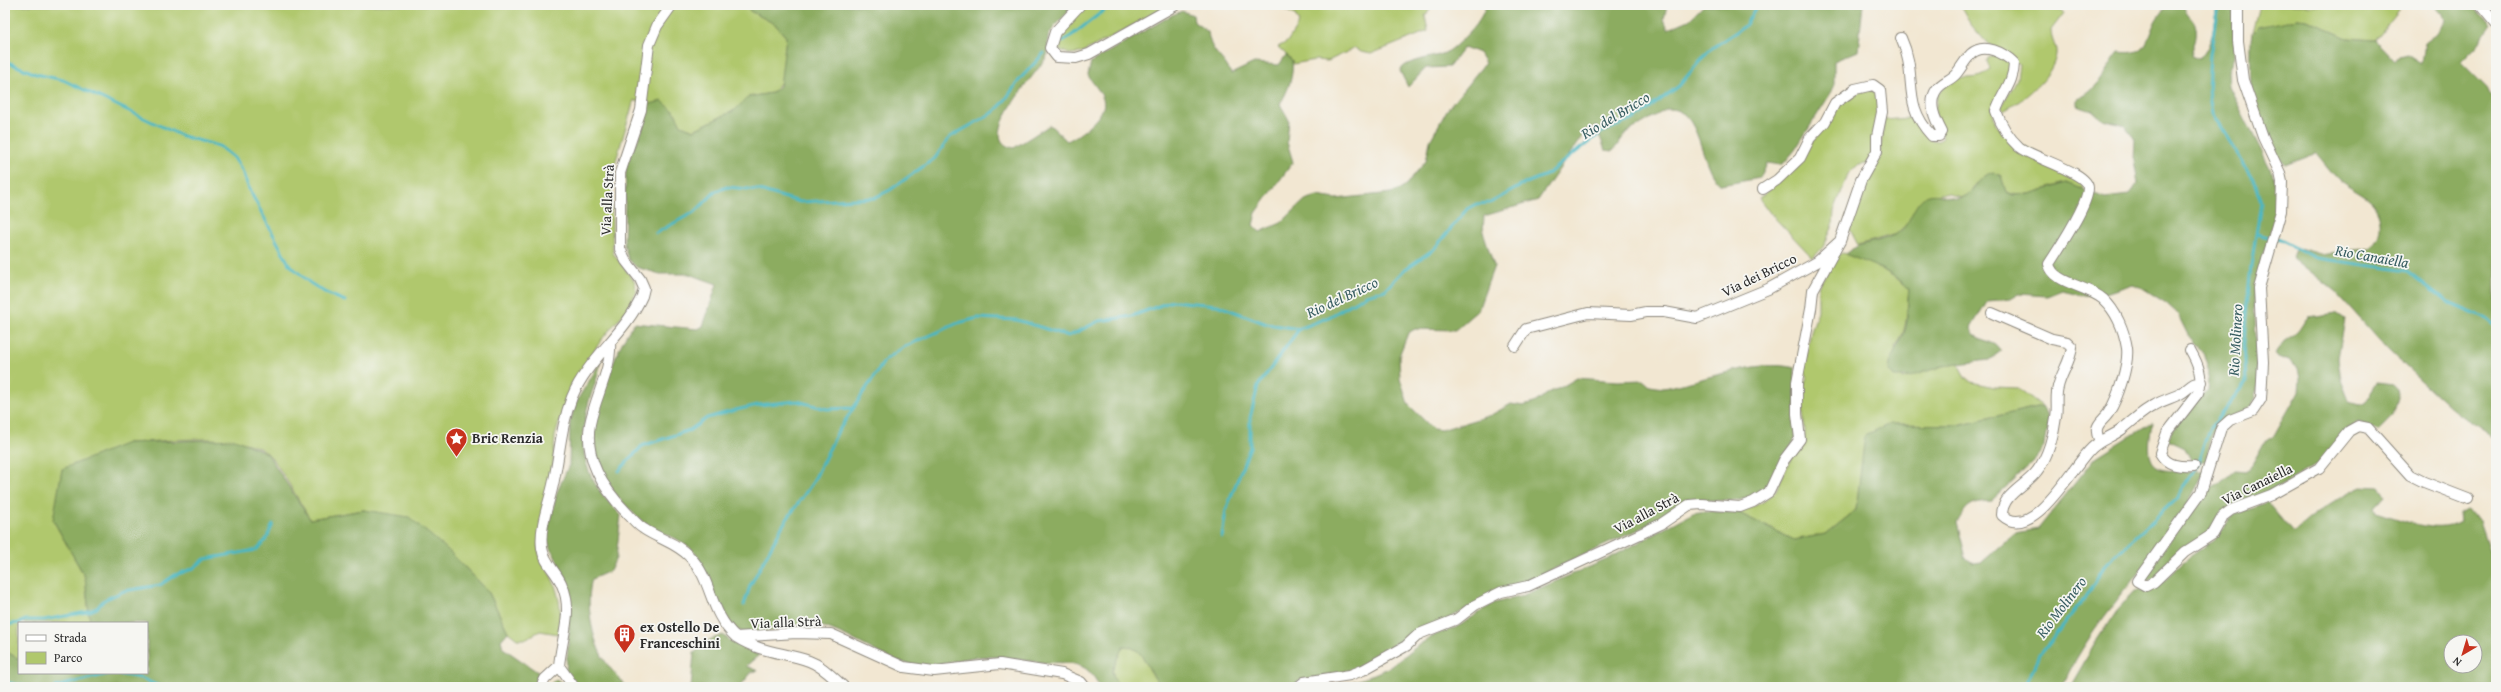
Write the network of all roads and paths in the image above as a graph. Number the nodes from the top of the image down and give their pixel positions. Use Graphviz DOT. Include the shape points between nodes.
graph roads {
  1 [pos="672,5"];
  2 [pos="1080,5"];
  3 [pos="1176,5"];
  4 [pos="2238,5"];
  5 [pos="2482,5"];
  6 [pos="2496,23"];
  7 [pos="1902,38"];
  8 [pos="1763,189"];
  9 [pos="1840,241"];
  10 [pos="1992,313"];
  11 [pos="610,342"];
  12 [pos="1515,346"];
  13 [pos="2190,350"];
  14 [pos="2201,382"];
  15 [pos="2100,440"];
  16 [pos="2194,466"];
  17 [pos="2468,499"];
  18 [pos="736,637"];
  19 [pos="559,666"];
  20 [pos="542,687"];
  21 [pos="574,687"];
  22 [pos="844,687"];
  23 [pos="1085,687"];
  24 [pos="1298,687"];
  1 -- 11 [label="street, Via alla Strà" via="657,26 648,45 641,110 620,174 620,249 623,258 643,284 642,296"];
  2 -- 3 [label="street" via="1052,36 1050,48 1057,57 1076,58 1089,54"];
  4 -- 17 [label="street, Via Canaiella" via="2238,41 2243,80 2282,182 2281,211 2259,288 2263,362 2261,399 2253,411 2230,420 2221,428 2201,492 2137,581 2146,586 2154,582 2185,552 2213,534 2230,510 2271,495 2320,468 2349,431 2358,426 2368,428 2410,475"];
  5 -- 6 [label="street"];
  7 -- 15 [label="street" via="1910,64 1914,109 1920,122 1932,136 1939,136 1942,132 1932,110 1937,89 1956,74 1971,54 1994,49 2014,63 2014,78 1999,101 1996,111 2003,128 2020,147 2076,173 2086,182 2088,187 2084,203 2049,264 2051,272 2056,276 2080,285 2102,298 2116,314 2122,331 2127,362 2113,404 2097,427"];
  8 -- 9 [label="street, Via dei Bricco" via="1777,180 1800,158 1810,138 1825,122 1835,103 1855,89 1874,85 1880,90 1882,112 1877,151 1861,180"];
  9 -- 12 [label="street, Via dei Bricco" via="1817,262 1786,280 1710,315 1692,319 1685,315 1664,312 1631,315 1588,314 1526,329"];
  9 -- 24 [label="street, Via alla Strà" via="1813,290 1797,382 1800,439 1784,460 1769,492 1740,507 1689,505 1640,534 1528,586 1502,592 1475,605 1457,619 1419,634 1406,646 1363,670 1350,675 1304,682"];
  10 -- 15 [label="street" via="2048,337 2067,342 2072,347 2072,354 2058,386 2056,418 2047,452 2036,472 2006,501 2002,515 2008,521 2016,522 2033,516 2053,497"];
  11 -- 18 [label="street, Via alla Strà" via="609,357 590,426 593,463 612,498 643,529 673,544 692,558 701,572 720,619"];
  11 -- 19 [label="street, Via alla Strà" via="589,366 572,397 561,431 555,478 542,529 542,550 563,586 565,597 566,623"];
  13 -- 14 [label="street" via="2198,364"];
  14 -- 15 [label="street" via="2196,382 2182,393 2155,405 2122,430"];
  14 -- 16 [label="street" via="2198,393 2167,433 2160,453 2164,461 2173,465"];
  18 -- 22 [label="street" via="757,648 809,661"];
  18 -- 23 [label="street, Via alla Strà" via="796,633 831,634 904,667 934,671 1000,664 1062,674 1081,682"];
  19 -- 20 [label="street" via="545,679"];
  19 -- 21 [label="street"];
}
